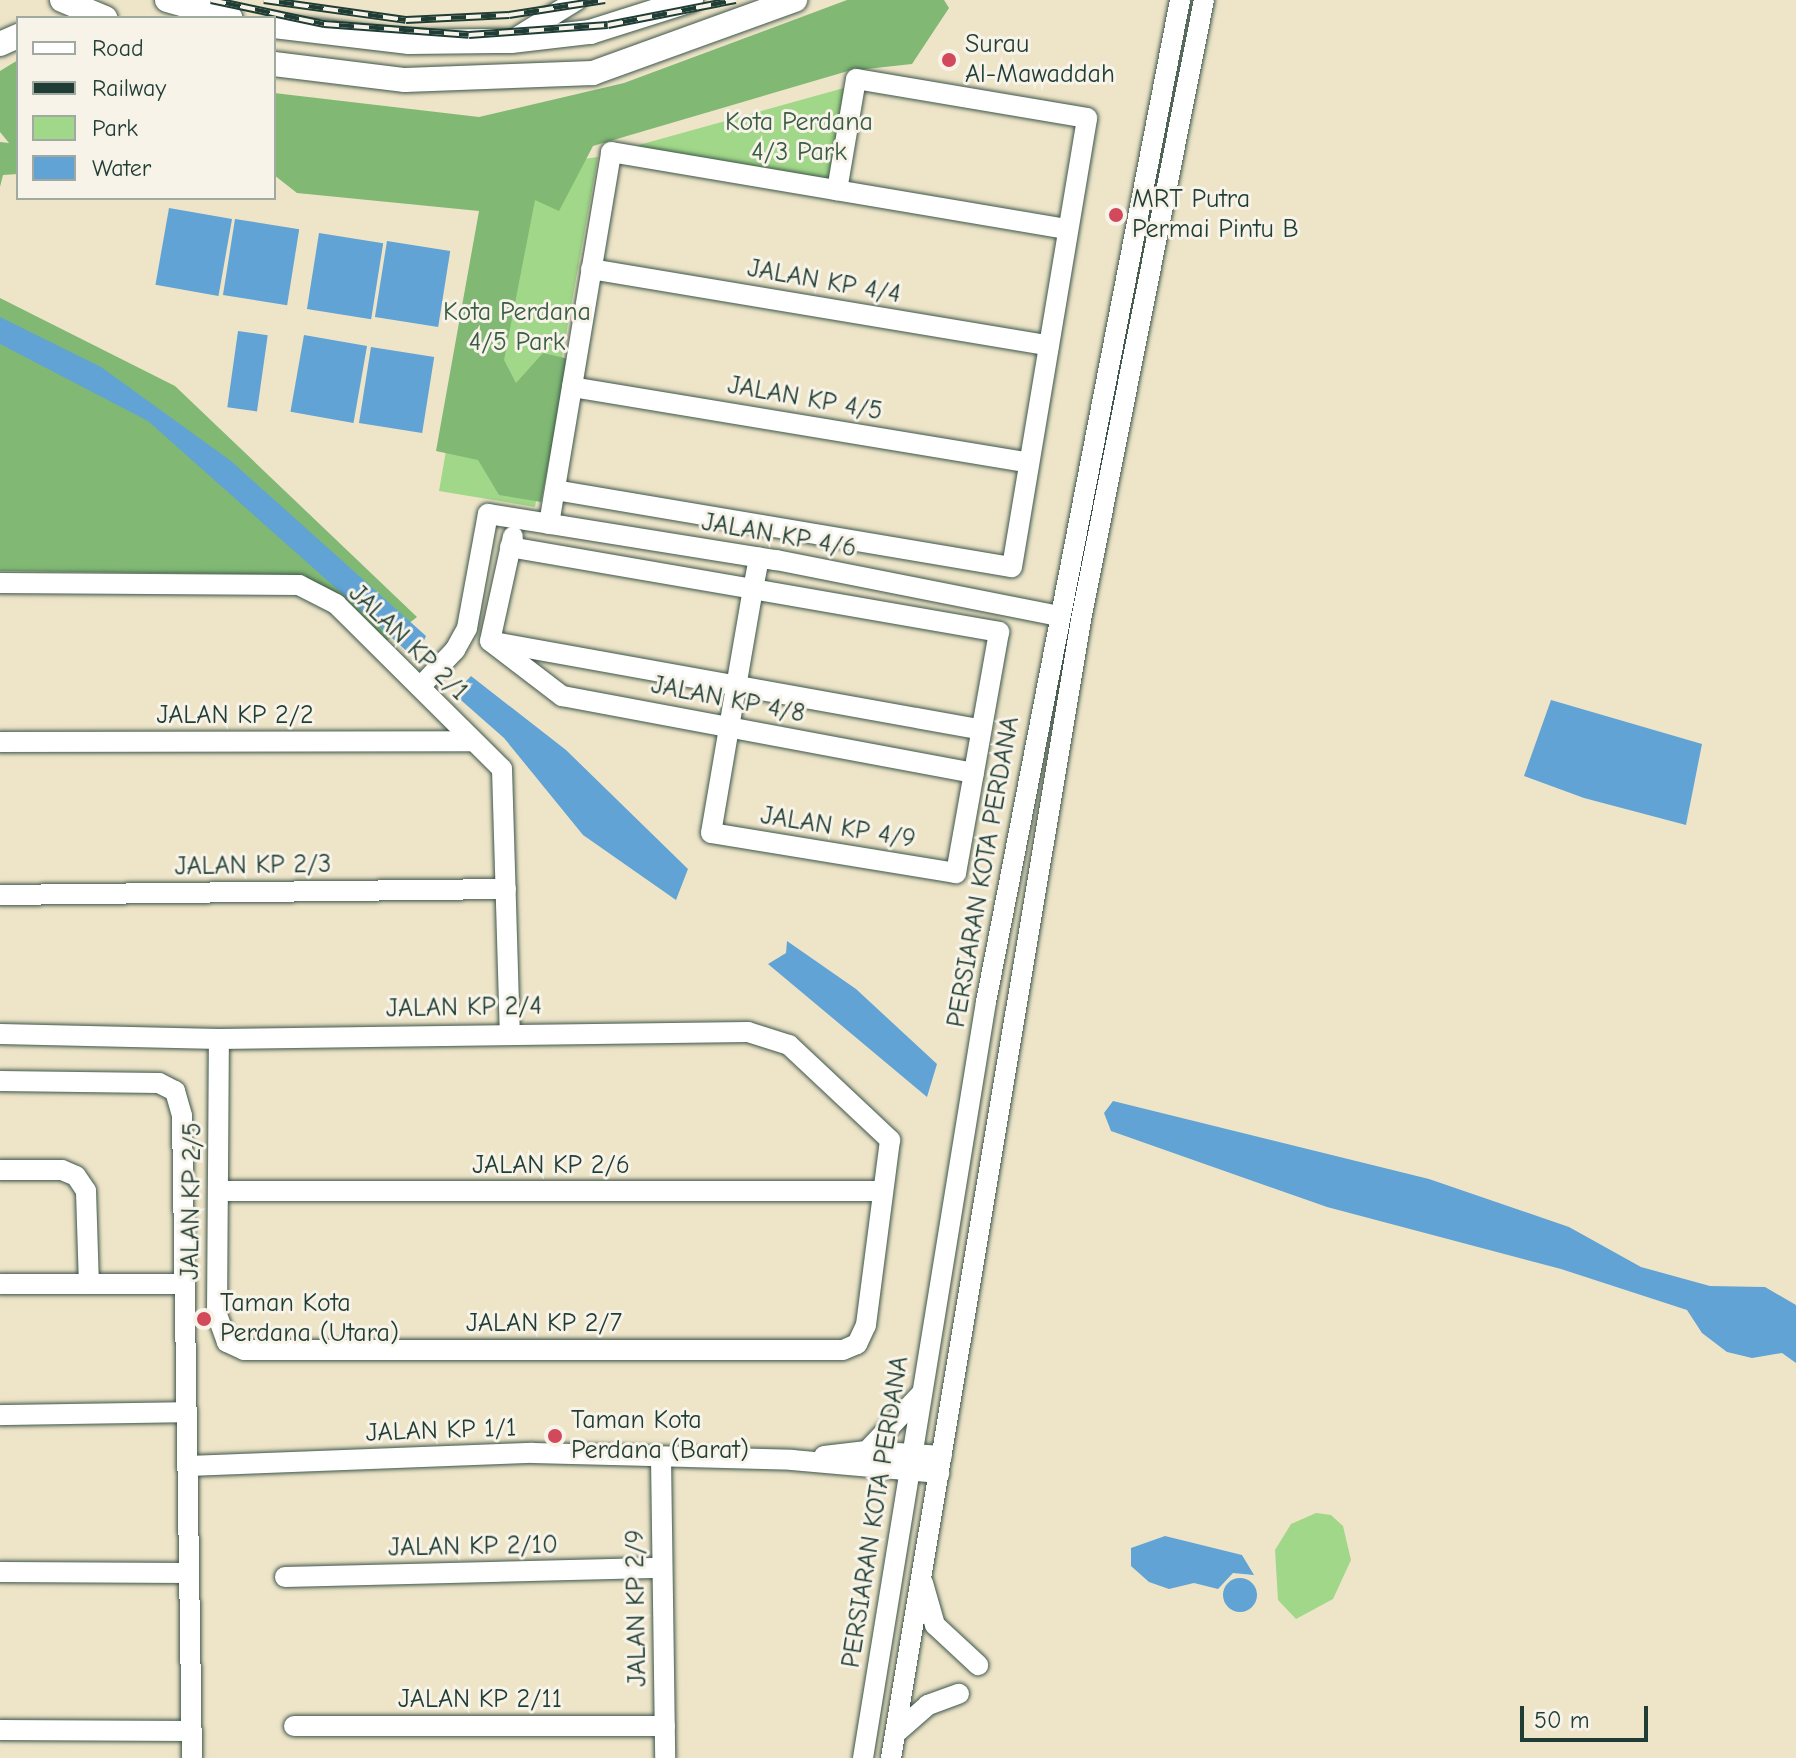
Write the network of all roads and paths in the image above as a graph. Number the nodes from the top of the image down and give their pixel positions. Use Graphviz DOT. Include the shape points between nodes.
graph roads {
  1 [pos="62,0"];
  2 [pos="167,0"];
  3 [pos="691,0"];
  4 [pos="795,0"];
  5 [pos="1180,0"];
  6 [pos="1204,0"];
  7 [pos="578,1"];
  8 [pos="100,16"];
  9 [pos="223,16"];
  10 [pos="276,26"];
  11 [pos="511,41"];
  12 [pos="276,64"];
  13 [pos="837,190"];
  14 [pos="1068,229"];
  15 [pos="591,269"];
  16 [pos="1049,346"];
  17 [pos="572,387"];
  18 [pos="1029,463"];
  19 [pos="555,490"];
  20 [pos="517,518"];
  21 [pos="549,524"];
  22 [pos="781,528"];
  23 [pos="510,547"];
  24 [pos="767,559"];
  25 [pos="0,583"];
  26 [pos="753,589"];
  27 [pos="1059,616"];
  28 [pos="490,641"];
  29 [pos="420,687"];
  30 [pos="736,687"];
  31 [pos="729,727"];
  32 [pos="981,730"];
  33 [pos="470,741"];
  34 [pos="0,742"];
  35 [pos="974,773"];
  36 [pos="506,889"];
  37 [pos="0,895"];
  38 [pos="510,1032"];
  39 [pos="0,1034"];
  40 [pos="219,1039"];
  41 [pos="0,1081"];
  42 [pos="0,1170"];
  43 [pos="220,1191"];
  44 [pos="883,1191"];
  45 [pos="0,1284"];
  46 [pos="89,1284"];
  47 [pos="185,1284"];
  48 [pos="244,1350"];
  49 [pos="921,1394"];
  50 [pos="187,1412"];
  51 [pos="0,1415"];
  52 [pos="867,1451"];
  53 [pos="661,1457"];
  54 [pos="792,1460"];
  55 [pos="910,1463"];
  56 [pos="940,1465"];
  57 [pos="188,1466"];
  58 [pos="662,1568"];
  59 [pos="0,1572"];
  60 [pos="189,1573"];
  61 [pos="285,1577"];
  62 [pos="922,1579"];
  63 [pos="978,1665"];
  64 [pos="959,1694"];
  65 [pos="294,1726"];
  66 [pos="665,1726"];
  67 [pos="0,1730"];
  68 [pos="192,1731"];
  69 [pos="895,1734"];
  70 [pos="192,1758"];
  71 [pos="665,1758"];
  72 [pos="863,1758"];
  73 [pos="891,1758"];
  1 -- 8 [label="main road"];
  2 -- 9 [label="main road"];
  3 -- 11 [label="main road" via="590,32"];
  4 -- 12 [label="main road" via="593,73 405,80"];
  5 -- 27 [label="street, PERSIARAN KOTA PERDANA"];
  6 -- 56 [label="street, PERSIARAN KOTA PERDANA" via="1081,620"];
  7 -- 11 [label="street"];
  10 -- 11 [label="main road" via="409,42"];
  13 -- 14 [label="street"];
  13 -- 14 [label="street" via="856,79 1087,118"];
  13 -- 15 [label="street" via="611,152"];
  14 -- 16 [label="street"];
  15 -- 16 [label="street, JALAN KP 4/4"];
  15 -- 17 [label="street"];
  16 -- 18 [label="street"];
  17 -- 18 [label="street, JALAN KP 4/5"];
  17 -- 19 [label="street"];
  18 -- 22 [label="street, JALAN KP 4/6" via="1012,567"];
  19 -- 21 [label="street"];
  19 -- 22 [label="street, JALAN KP 4/6"];
  20 -- 21 [label="street, JALAN KP 4/6"];
  20 -- 23 [label="street"];
  20 -- 29 [label="street, JALAN KP 4/6" via="488,514 467,628 455,650"];
  21 -- 24 [label="street, JALAN KP 4/6"];
  22 -- 24 [label="street"];
  23 -- 26 [label="street"];
  23 -- 28 [label="street"];
  24 -- 26 [label="street"];
  24 -- 27 [label="street, JALAN KP 4/6"];
  25 -- 29 [label="street, JALAN KP 2/1" via="299,585 336,604"];
  26 -- 30 [label="street"];
  26 -- 32 [label="street" via="999,632"];
  27 -- 49 [label="street, PERSIARAN KOTA PERDANA" via="949,1210"];
  28 -- 30 [label="street, JALAN KP 4/8"];
  28 -- 31 [label="street, JALAN KP 4/8" via="562,696"];
  29 -- 33 [label="street, JALAN KP 2/1"];
  30 -- 31 [label="street"];
  30 -- 32 [label="street, JALAN KP 4/8"];
  31 -- 35 [label="street, JALAN KP 4/8"];
  31 -- 35 [label="street, JALAN KP 4/9" via="711,833 956,873"];
  32 -- 35 [label="street"];
  33 -- 34 [label="street, JALAN KP 2/2"];
  33 -- 36 [label="street, JALAN KP 2/1" via="502,769"];
  36 -- 37 [label="street, JALAN KP 2/3"];
  36 -- 38 [label="street, JALAN KP 2/1"];
  38 -- 40 [label="street, JALAN KP 2/4"];
  38 -- 44 [label="street, JALAN KP 2/4" via="748,1032 789,1045 890,1140"];
  39 -- 40 [label="street, JALAN KP 2/4"];
  40 -- 43 [label="street, JALAN KP 2/5"];
  41 -- 47 [label="street" via="159,1083 175,1091 182,1116"];
  42 -- 46 [label="street" via="62,1170 76,1176 86,1191"];
  43 -- 44 [label="street, JALAN KP 2/6"];
  43 -- 48 [label="street, JALAN KP 2/5" via="217,1314 227,1342"];
  44 -- 48 [label="street, JALAN KP 2/7" via="866,1325 857,1344 843,1350"];
  45 -- 46 [label="street"];
  46 -- 47 [label="street"];
  47 -- 50 [label="street"];
  49 -- 52 [label="street"];
  49 -- 55 [label="street, PERSIARAN KOTA PERDANA"];
  50 -- 51 [label="street"];
  50 -- 57 [label="street"];
  52 -- 54 [label="street, JALAN KP 1/1"];
  52 -- 55 [label="street, JALAN KP 1/1"];
  53 -- 54 [label="street, JALAN KP 1/1"];
  53 -- 57 [label="street, JALAN KP 1/1" via="533,1453"];
  53 -- 58 [label="street, JALAN KP 2/9"];
  54 -- 55 [label="street, JALAN KP 1/1"];
  55 -- 56 [label="street, JALAN KP 1/1"];
  55 -- 72 [label="street, PERSIARAN KOTA PERDANA"];
  56 -- 62 [label="street, PERSIARAN KOTA PERDANA"];
  57 -- 60 [label="street"];
  58 -- 61 [label="street, JALAN KP 2/10"];
  58 -- 66 [label="street, JALAN KP 2/9"];
  59 -- 60 [label="street"];
  60 -- 68 [label="street"];
  62 -- 63 [label="street" via="935,1625"];
  62 -- 69 [label="street, PERSIARAN KOTA PERDANA"];
  64 -- 69 [label="street" via="928,1705"];
  65 -- 66 [label="street, JALAN KP 2/11"];
  66 -- 71 [label="street, JALAN KP 2/9"];
  67 -- 68 [label="street"];
  68 -- 70 [label="street"];
  69 -- 73 [label="street, PERSIARAN KOTA PERDANA"];
}
